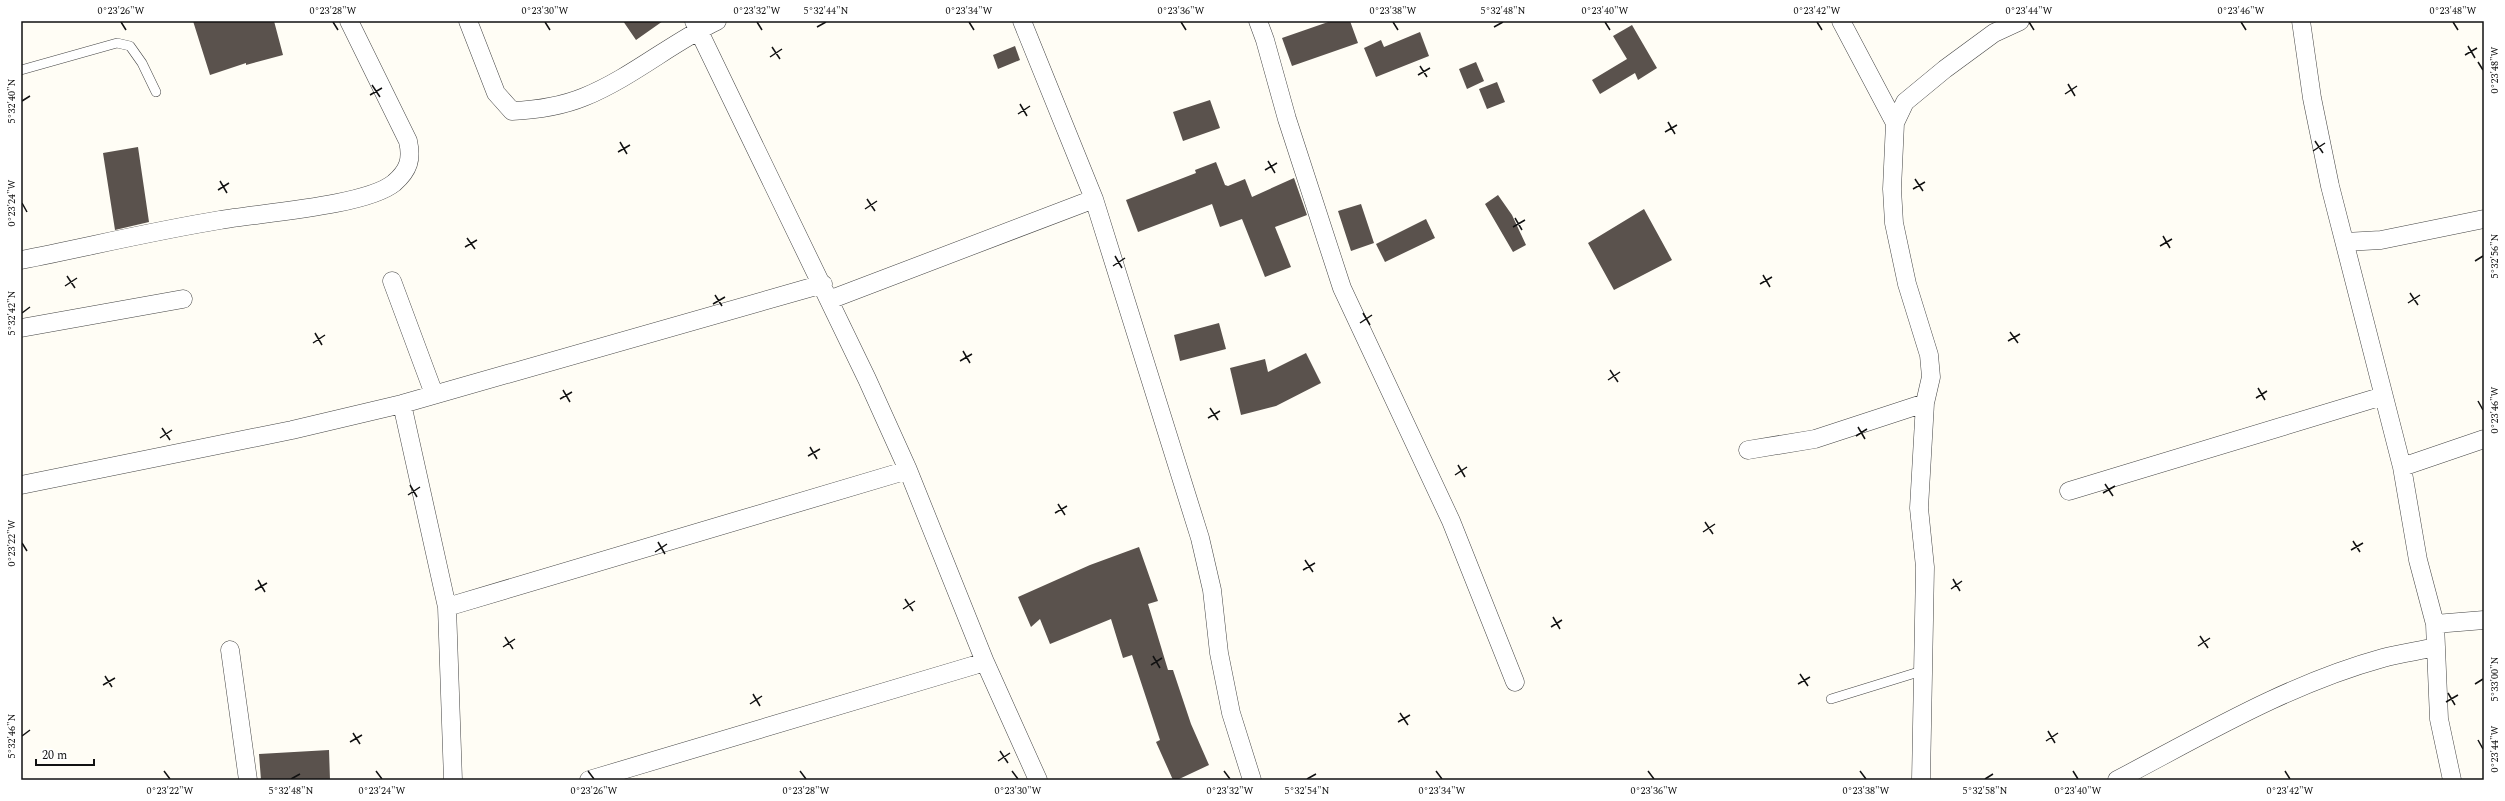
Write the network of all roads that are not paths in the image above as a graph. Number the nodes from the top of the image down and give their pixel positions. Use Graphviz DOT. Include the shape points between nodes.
graph roads {
  1 [pos="349,21"];
  2 [pos="468,21"];
  3 [pos="717,21"];
  4 [pos="1022,21"];
  5 [pos="1258,21"];
  6 [pos="1841,21"];
  7 [pos="2020,21"];
  8 [pos="2301,21"];
  9 [pos="696,26"];
  10 [pos="21,70"];
  11 [pos="156,92"];
  12 [pos="1895,123"];
  13 [pos="1094,199"];
  14 [pos="2484,219"];
  15 [pos="2345,242"];
  16 [pos="21,260"];
  17 [pos="392,281"];
  18 [pos="826,292"];
  19 [pos="183,299"];
  20 [pos="21,328"];
  21 [pos="434,394"];
  22 [pos="2383,396"];
  23 [pos="1925,403"];
  24 [pos="402,404"];
  25 [pos="2484,439"];
  26 [pos="1748,450"];
  27 [pos="2402,467"];
  28 [pos="908,470"];
  29 [pos="21,485"];
  30 [pos="2068,491"];
  31 [pos="447,607"];
  32 [pos="2484,620"];
  33 [pos="2435,624"];
  34 [pos="2436,647"];
  35 [pos="230,650"];
  36 [pos="985,662"];
  37 [pos="1924,670"];
  38 [pos="1515,682"];
  39 [pos="1831,699"];
  40 [pos="248,780"];
  41 [pos="453,780"];
  42 [pos="589,780"];
  43 [pos="1038,780"];
  44 [pos="1252,780"];
  45 [pos="1921,780"];
  46 [pos="2117,780"];
  47 [pos="2452,780"];
  1 -- 16 [label="street" via="408,141 411,155 409,167 393,184 359,198 219,220"];
  2 -- 9 [label="street" via="496,93 512,111 583,98 611,84"];
  3 -- 9 [label="street"];
  4 -- 13 [label="street"];
  5 -- 38 [label="street" via="1318,219 1342,288 1451,521"];
  6 -- 12 [label="street"];
  7 -- 12 [label="street" via="1994,33 1939,74 1905,102"];
  8 -- 15 [label="street" via="2312,98 2330,186"];
  9 -- 18 [label="street"];
  10 -- 11 [label="lane" via="117,43 130,46 142,63"];
  12 -- 23 [label="street" via="1892,189 1894,223 1907,284 1929,355 1931,377"];
  13 -- 18 [label="street"];
  13 -- 44 [label="street" via="1200,538 1212,590 1219,654 1230,705"];
  14 -- 15 [label="street" via="2381,240"];
  15 -- 22 [label="street"];
  17 -- 21 [label="street"];
  18 -- 21 [label="street"];
  18 -- 28 [label="street"];
  19 -- 20 [label="street"];
  21 -- 24 [label="street"];
  22 -- 27 [label="street"];
  22 -- 30 [label="street"];
  23 -- 26 [label="street" via="1815,439"];
  23 -- 37 [label="street" via="1920,508 1925,567"];
  24 -- 29 [label="street" via="292,430"];
  24 -- 31 [label="street"];
  25 -- 27 [label="street"];
  27 -- 33 [label="street" via="2418,560"];
  28 -- 31 [label="street"];
  28 -- 36 [label="street"];
  31 -- 41 [label="street"];
  32 -- 33 [label="street"];
  33 -- 34 [label="street"];
  34 -- 46 [label="street" via="2383,658 2313,682 2259,705"];
  34 -- 47 [label="street" via="2439,719"];
  35 -- 40 [label="street"];
  36 -- 42 [label="street"];
  36 -- 43 [label="street"];
  37 -- 39 [label="lane"];
  37 -- 45 [label="street"];
}
